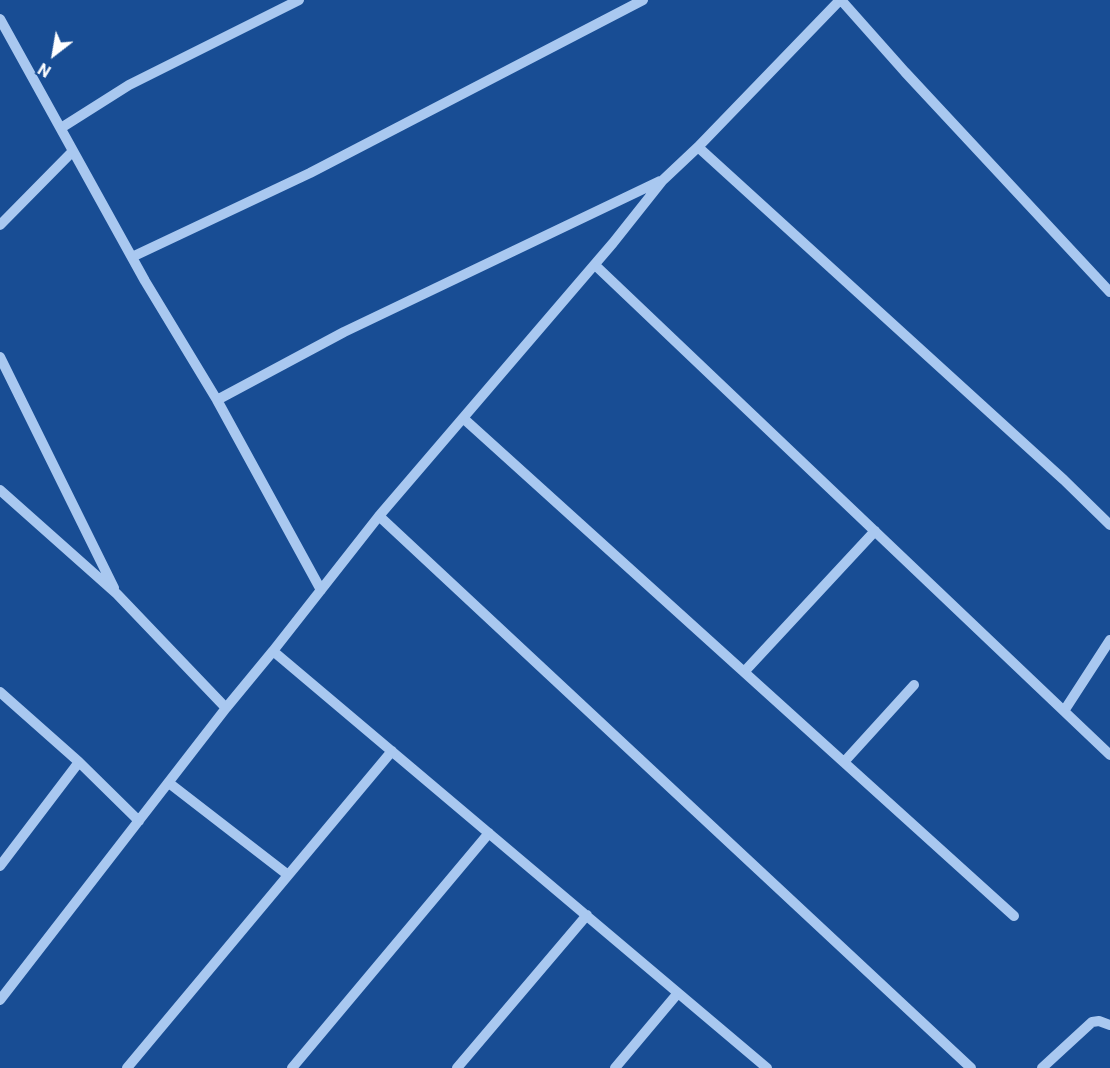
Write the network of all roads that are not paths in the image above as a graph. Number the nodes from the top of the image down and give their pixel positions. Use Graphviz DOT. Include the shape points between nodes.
graph roads {
  1 [pos="299,0"];
  2 [pos="644,0"];
  3 [pos="841,0"];
  4 [pos="0,19"];
  5 [pos="61,129"];
  6 [pos="698,147"];
  7 [pos="73,151"];
  8 [pos="663,180"];
  9 [pos="0,225"];
  10 [pos="132,257"];
  11 [pos="595,265"];
  12 [pos="1110,292"];
  13 [pos="0,357"];
  14 [pos="217,400"];
  15 [pos="463,418"];
  16 [pos="0,490"];
  17 [pos="379,516"];
  18 [pos="1110,525"];
  19 [pos="875,531"];
  20 [pos="321,590"];
  21 [pos="117,594"];
  22 [pos="1110,640"];
  23 [pos="273,651"];
  24 [pos="744,672"];
  25 [pos="914,685"];
  26 [pos="0,692"];
  27 [pos="226,708"];
  28 [pos="1064,711"];
  29 [pos="392,751"];
  30 [pos="1110,755"];
  31 [pos="78,762"];
  32 [pos="844,762"];
  33 [pos="169,783"];
  34 [pos="139,821"];
  35 [pos="489,833"];
  36 [pos="0,866"];
  37 [pos="288,875"];
  38 [pos="587,915"];
  39 [pos="1014,916"];
  40 [pos="678,993"];
  41 [pos="0,999"];
  42 [pos="1110,1025"];
  43 [pos="126,1068"];
  44 [pos="292,1068"];
  45 [pos="457,1068"];
  46 [pos="615,1068"];
  47 [pos="767,1068"];
  48 [pos="971,1068"];
  49 [pos="1042,1068"];
  1 -- 5 [label="street" via="129,85"];
  2 -- 10 [label="street" via="310,173"];
  3 -- 6 [label="street"];
  3 -- 12 [label="street"];
  4 -- 5 [label="street"];
  5 -- 7 [label="street"];
  6 -- 8 [label="street"];
  6 -- 18 [label="street"];
  7 -- 9 [label="street"];
  7 -- 10 [label="street"];
  8 -- 11 [label="street"];
  8 -- 14 [label="street" via="344,332"];
  10 -- 14 [label="street"];
  11 -- 15 [label="street"];
  11 -- 19 [label="street"];
  13 -- 21 [label="street"];
  14 -- 20 [label="street"];
  15 -- 17 [label="street"];
  15 -- 24 [label="street"];
  16 -- 21 [label="street"];
  17 -- 20 [label="street"];
  17 -- 48 [label="street"];
  19 -- 24 [label="street"];
  19 -- 28 [label="street"];
  20 -- 23 [label="street"];
  21 -- 27 [label="street"];
  22 -- 28 [label="street"];
  23 -- 27 [label="street"];
  23 -- 29 [label="street"];
  24 -- 32 [label="street"];
  25 -- 32 [label="street"];
  26 -- 31 [label="street"];
  27 -- 33 [label="street"];
  28 -- 30 [label="street"];
  29 -- 35 [label="street"];
  29 -- 37 [label="street"];
  31 -- 34 [label="street"];
  31 -- 36 [label="street"];
  32 -- 39 [label="street"];
  33 -- 34 [label="street"];
  33 -- 37 [label="street"];
  34 -- 41 [label="street"];
  35 -- 38 [label="street"];
  35 -- 44 [label="street"];
  37 -- 43 [label="street"];
  38 -- 40 [label="street"];
  38 -- 45 [label="street"];
  40 -- 46 [label="street"];
  40 -- 47 [label="street"];
  42 -- 49 [label="street" via="1092,1022"];
}
